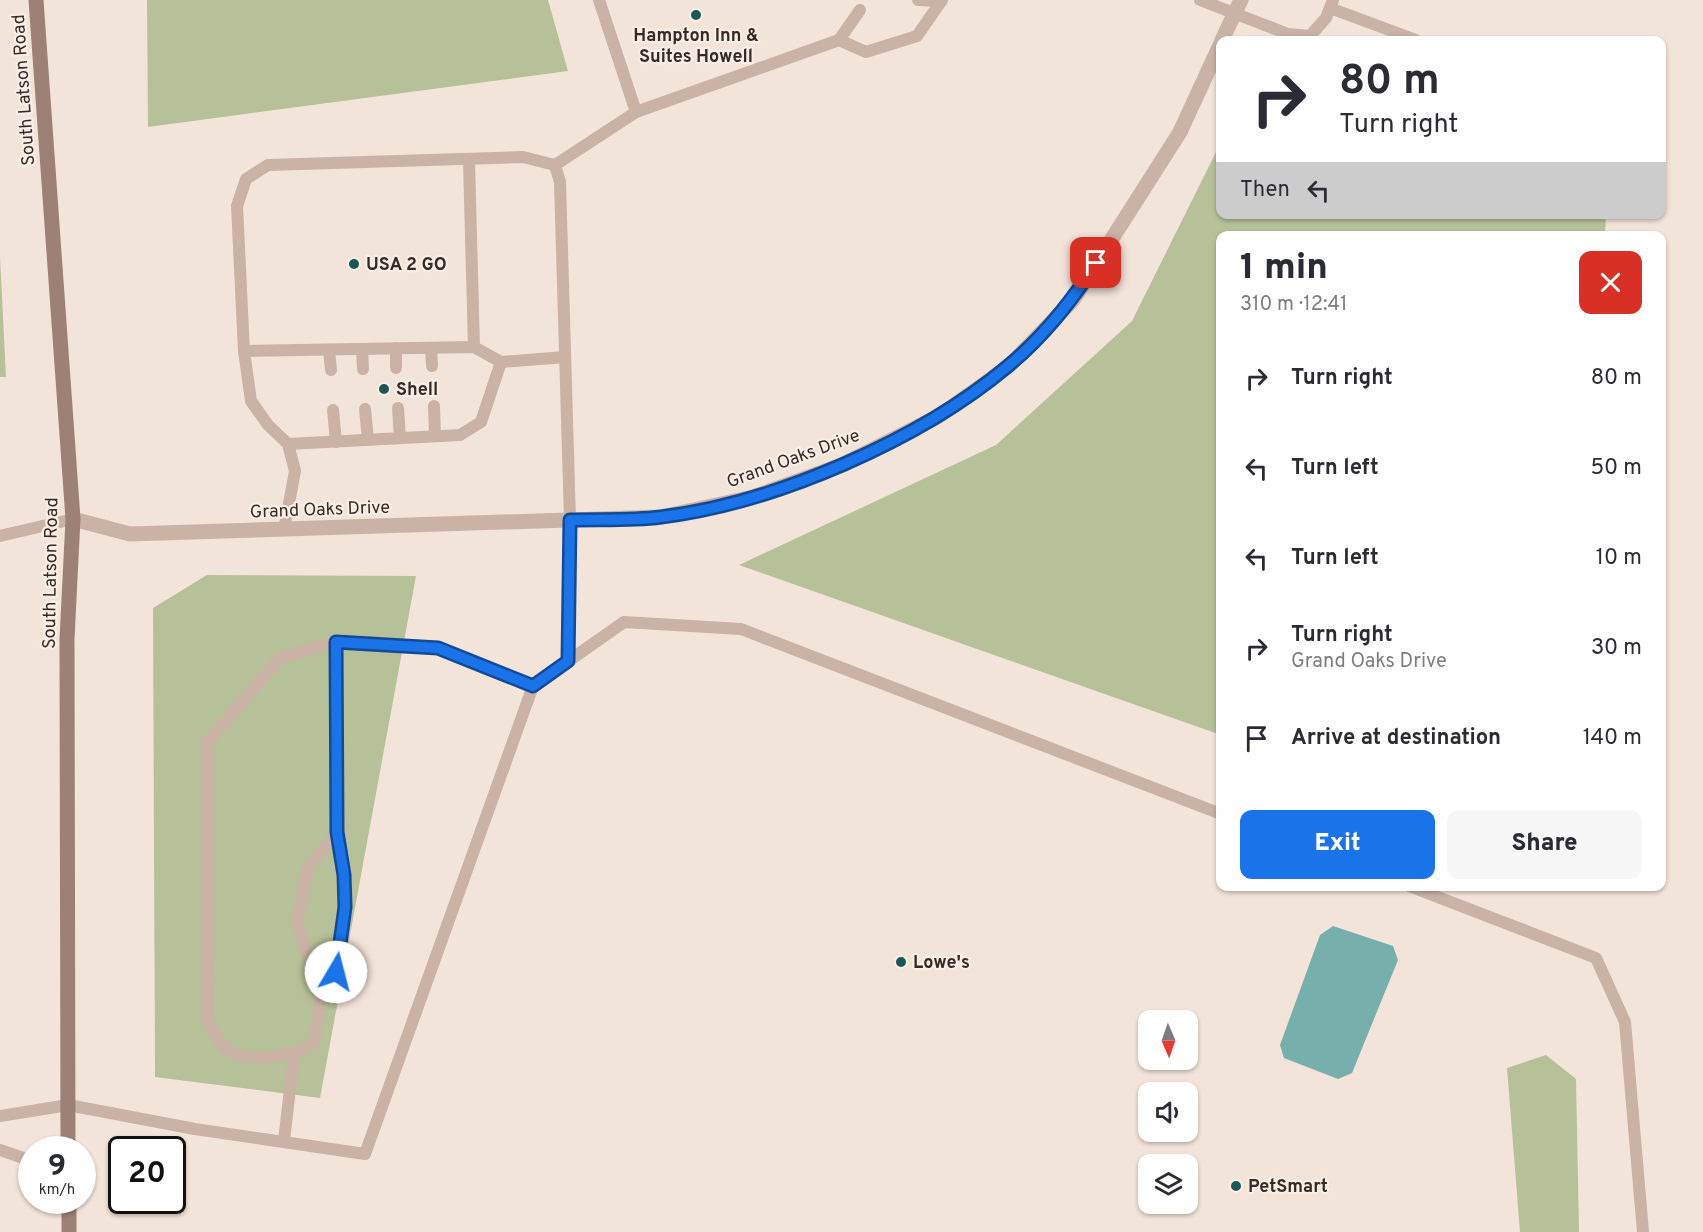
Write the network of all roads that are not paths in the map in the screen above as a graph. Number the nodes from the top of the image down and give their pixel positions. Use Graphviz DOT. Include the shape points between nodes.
graph roads {
  1 [pos="36,0"];
  2 [pos="599,0"];
  3 [pos="918,0"];
  4 [pos="1200,0"];
  5 [pos="940,1"];
  6 [pos="1332,4"];
  7 [pos="1237,7"];
  8 [pos="860,10"];
  9 [pos="1225,36"];
  10 [pos="1407,36"];
  11 [pos="839,40"];
  12 [pos="1216,55"];
  13 [pos="636,112"];
  14 [pos="469,161"];
  15 [pos="555,165"];
  16 [pos="474,347"];
  17 [pos="396,348"];
  18 [pos="431,348"];
  19 [pos="362,349"];
  20 [pos="329,350"];
  21 [pos="244,351"];
  22 [pos="565,357"];
  23 [pos="501,362"];
  24 [pos="432,366"];
  25 [pos="396,368"];
  26 [pos="363,369"];
  27 [pos="331,370"];
  28 [pos="434,406"];
  29 [pos="398,408"];
  30 [pos="365,409"];
  31 [pos="333,410"];
  32 [pos="435,436"];
  33 [pos="400,438"];
  34 [pos="368,440"];
  35 [pos="336,442"];
  36 [pos="288,444"];
  37 [pos="73,519"];
  38 [pos="570,520"];
  39 [pos="284,530"];
  40 [pos="0,536"];
  41 [pos="336,642"];
  42 [pos="568,661"];
  43 [pos="533,686"];
  44 [pos="1216,812"];
  45 [pos="337,832"];
  46 [pos="1422,891"];
  47 [pos="321,994"];
  48 [pos="294,1054"];
  49 [pos="68,1105"];
  50 [pos="0,1116"];
  51 [pos="69,1136"];
  52 [pos="284,1141"];
  53 [pos="0,1150"];
  54 [pos="18,1156"];
  55 [pos="69,1214"];
  56 [pos="69,1232"];
  57 [pos="1643,1232"];
  1 -- 37 [label="main road, South Latson Road"];
  2 -- 13 [label="lane"];
  3 -- 5 [label="lane"];
  4 -- 7 [label="lane"];
  5 -- 11 [label="lane" via="917,36 866,52"];
  6 -- 7 [label="lane" via="1310,36 1288,34"];
  6 -- 10 [label="lane"];
  7 -- 9 [label="street, Grand Oaks Drive"];
  8 -- 11 [label="lane"];
  11 -- 13 [label="lane"];
  12 -- 38 [label="street, Grand Oaks Drive" via="1180,132 1073,300 1009,366 939,416 842,465 753,497 661,517"];
  13 -- 15 [label="lane"];
  14 -- 15 [label="lane" via="523,158"];
  14 -- 16 [label="lane"];
  14 -- 21 [label="lane" via="268,165 246,178 237,206"];
  15 -- 22 [label="lane" via="560,182"];
  16 -- 18 [label="lane"];
  16 -- 23 [label="lane"];
  17 -- 18 [label="lane"];
  17 -- 19 [label="lane"];
  17 -- 25 [label="lane"];
  18 -- 24 [label="lane"];
  19 -- 20 [label="lane"];
  19 -- 26 [label="lane"];
  20 -- 21 [label="lane"];
  20 -- 27 [label="lane"];
  21 -- 36 [label="lane" via="251,401"];
  22 -- 23 [label="lane"];
  22 -- 38 [label="lane"];
  23 -- 32 [label="lane" via="481,422 460,435"];
  28 -- 32 [label="lane"];
  29 -- 33 [label="lane"];
  30 -- 34 [label="lane"];
  31 -- 35 [label="lane"];
  32 -- 33 [label="lane"];
  33 -- 34 [label="lane"];
  34 -- 35 [label="lane"];
  35 -- 36 [label="lane"];
  36 -- 39 [label="lane" via="295,471"];
  37 -- 39 [label="street, Grand Oaks Drive" via="130,534"];
  37 -- 40 [label="lane"];
  37 -- 49 [label="main road, South Latson Road" via="68,639"];
  38 -- 39 [label="street, Grand Oaks Drive"];
  38 -- 42 [label="lane"];
  41 -- 43 [label="lane" via="438,648"];
  41 -- 45 [label="lane"];
  41 -- 48 [label="lane" via="280,658 207,743 208,1021 225,1048 247,1057"];
  42 -- 43 [label="lane"];
  42 -- 44 [label="lane" via="624,622 741,628"];
  43 -- 52 [label="lane" via="365,1154"];
  45 -- 47 [label="lane" via="345,907 336,972"];
  45 -- 47 [label="lane" via="306,870 297,924"];
  46 -- 57 [label="lane" via="1596,958 1625,1022"];
  47 -- 48 [label="lane" via="314,1044"];
  48 -- 52 [label="lane"];
  49 -- 50 [label="lane"];
  49 -- 51 [label="main road, South Latson Road"];
  49 -- 52 [label="lane"];
  53 -- 54 [label="lane"];
  55 -- 56 [label="main road"];
}
